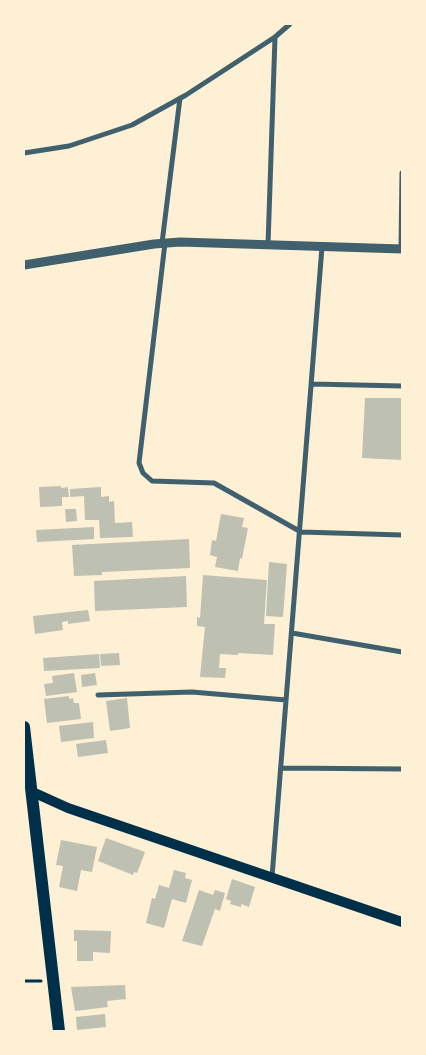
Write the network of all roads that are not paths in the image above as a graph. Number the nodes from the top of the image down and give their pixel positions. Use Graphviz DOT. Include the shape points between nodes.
graph roads {
  1 [pos="290,24"];
  2 [pos="275,36"];
  3 [pos="180,98"];
  4 [pos="24,153"];
  5 [pos="402,173"];
  6 [pos="163,243"];
  7 [pos="268,245"];
  8 [pos="322,247"];
  9 [pos="402,249"];
  10 [pos="24,265"];
  11 [pos="312,384"];
  12 [pos="402,386"];
  13 [pos="301,532"];
  14 [pos="402,535"];
  15 [pos="292,632"];
  16 [pos="402,652"];
  17 [pos="98,695"];
  18 [pos="286,700"];
  19 [pos="24,727"];
  20 [pos="281,768"];
  21 [pos="402,769"];
  22 [pos="28,794"];
  23 [pos="272,878"];
  24 [pos="402,922"];
  25 [pos="59,1031"];
  1 -- 2 [label="street"];
  2 -- 3 [label="street"];
  2 -- 7 [label="street"];
  3 -- 4 [label="street" via="132,125 69,146"];
  3 -- 6 [label="street"];
  5 -- 9 [label="street"];
  6 -- 7 [label="street"];
  6 -- 10 [label="street"];
  6 -- 13 [label="street" via="139,463 143,473 152,481 214,483"];
  7 -- 8 [label="street"];
  8 -- 9 [label="street"];
  8 -- 11 [label="street"];
  11 -- 12 [label="street"];
  11 -- 13 [label="street"];
  13 -- 14 [label="street"];
  13 -- 15 [label="street"];
  15 -- 16 [label="street"];
  15 -- 18 [label="street"];
  17 -- 18 [label="street" via="192,692"];
  18 -- 20 [label="street"];
  19 -- 22 [label="main road"];
  20 -- 21 [label="street"];
  20 -- 23 [label="street"];
  22 -- 23 [label="main road" via="37,794 68,808"];
  22 -- 25 [label="main road"];
  23 -- 24 [label="main road"];
}
